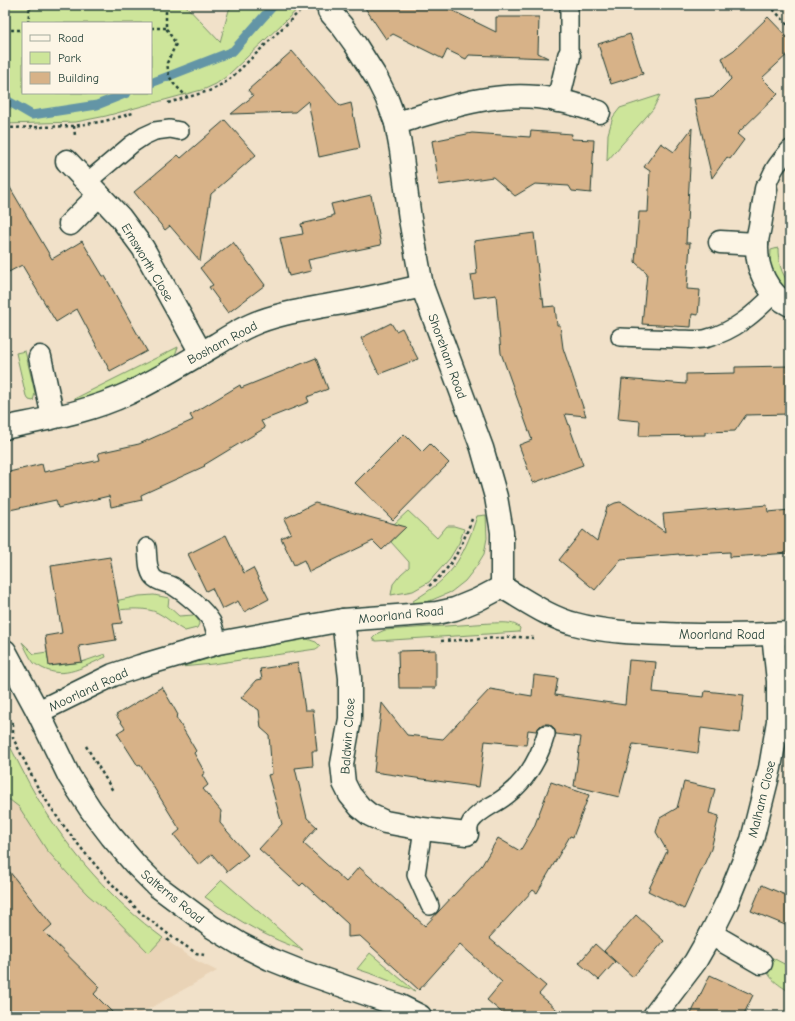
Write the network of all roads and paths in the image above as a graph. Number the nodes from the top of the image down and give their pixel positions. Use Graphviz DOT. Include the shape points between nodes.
graph roads {
  1 [pos="30,5"];
  2 [pos="166,5"];
  3 [pos="568,5"];
  4 [pos="769,5"];
  5 [pos="304,7"];
  6 [pos="329,11"];
  7 [pos="28,22"];
  8 [pos="790,27"];
  9 [pos="152,28"];
  10 [pos="166,28"];
  11 [pos="5,30"];
  12 [pos="22,30"];
  13 [pos="569,56"];
  14 [pos="188,98"];
  15 [pos="558,101"];
  16 [pos="167,104"];
  17 [pos="140,111"];
  18 [pos="599,112"];
  19 [pos="396,123"];
  20 [pos="5,128"];
  21 [pos="180,131"];
  22 [pos="790,149"];
  23 [pos="67,162"];
  24 [pos="93,189"];
  25 [pos="766,189"];
  26 [pos="70,224"];
  27 [pos="720,242"];
  28 [pos="757,244"];
  29 [pos="422,286"];
  30 [pos="782,300"];
  31 [pos="620,338"];
  32 [pos="201,353"];
  33 [pos="40,357"];
  34 [pos="53,417"];
  35 [pos="5,428"];
  36 [pos="473,514"];
  37 [pos="147,547"];
  38 [pos="428,587"];
  39 [pos="502,587"];
  40 [pos="343,620"];
  41 [pos="782,633"];
  42 [pos="218,643"];
  43 [pos="5,650"];
  44 [pos="10,674"];
  45 [pos="38,712"];
  46 [pos="5,722"];
  47 [pos="14,724"];
  48 [pos="546,734"];
  49 [pos="423,829"];
  50 [pos="467,834"];
  51 [pos="430,906"];
  52 [pos="711,934"];
  53 [pos="172,937"];
  54 [pos="168,942"];
  55 [pos="761,963"];
  56 [pos="420,1016"];
  57 [pos="654,1016"];
  1 -- 7 [label="path"];
  2 -- 10 [label="path"];
  3 -- 13 [label="lane"];
  4 -- 8 [label="path"];
  5 -- 14 [label="path" via="229,80 212,90"];
  6 -- 19 [label="street, Shoreham Road" via="355,44 377,79"];
  9 -- 10 [label="path"];
  10 -- 14 [label="path" via="176,44 168,62 169,76"];
  11 -- 12 [label="path"];
  13 -- 15 [label="street"];
  14 -- 16 [label="path"];
  15 -- 18 [label="street"];
  15 -- 19 [label="street" via="518,96 495,98"];
  17 -- 20 [label="path" via="74,126"];
  19 -- 29 [label="street, Shoreham Road"];
  21 -- 24 [label="lane" via="155,131 132,144"];
  22 -- 25 [label="lane" via="777,164"];
  23 -- 24 [label="street, Emsworth Close"];
  24 -- 26 [label="street"];
  24 -- 32 [label="street, Emsworth Close" via="120,217 143,248"];
  25 -- 28 [label="street"];
  27 -- 28 [label="street"];
  28 -- 30 [label="street" via="761,272 766,284"];
  29 -- 32 [label="street, Bosham Road" via="268,318"];
  29 -- 39 [label="street, Shoreham Road" via="482,448 496,498 502,532"];
  30 -- 31 [label="lane" via="736,327 706,339"];
  32 -- 34 [label="street, Bosham Road" via="126,395 101,405"];
  33 -- 34 [label="street"];
  34 -- 35 [label="street, Bosham Road"];
  36 -- 38 [label="path" via="460,550 450,566"];
  37 -- 42 [label="lane" via="152,576 183,593 204,612 212,623"];
  39 -- 40 [label="street, Moorland Road" via="477,600 437,613"];
  39 -- 41 [label="street, Moorland Road" via="556,617 598,629 631,633 698,635"];
  40 -- 42 [label="street, Moorland Road"];
  40 -- 49 [label="street, Baldwin Close" via="350,678 350,719 342,764 344,783 350,795 370,815 385,822"];
  41 -- 52 [label="street, Malham Close" via="778,721 770,768 752,840"];
  42 -- 45 [label="street, Moorland Road" via="113,675"];
  43 -- 44 [label="street, Salterns Road"];
  44 -- 45 [label="street, Salterns Road"];
  45 -- 56 [label="street, Salterns Road" via="70,776 91,810 135,864 157,886 212,927 270,959 398,1005"];
  46 -- 47 [label="path"];
  48 -- 50 [label="lane" via="537,760 529,773 506,796 479,814 471,823"];
  49 -- 50 [label="street, Baldwin Close"];
  49 -- 51 [label="lane" via="416,875"];
  52 -- 55 [label="street"];
  52 -- 57 [label="street, Malham Close" via="695,962"];
  53 -- 54 [label="path"];
}
